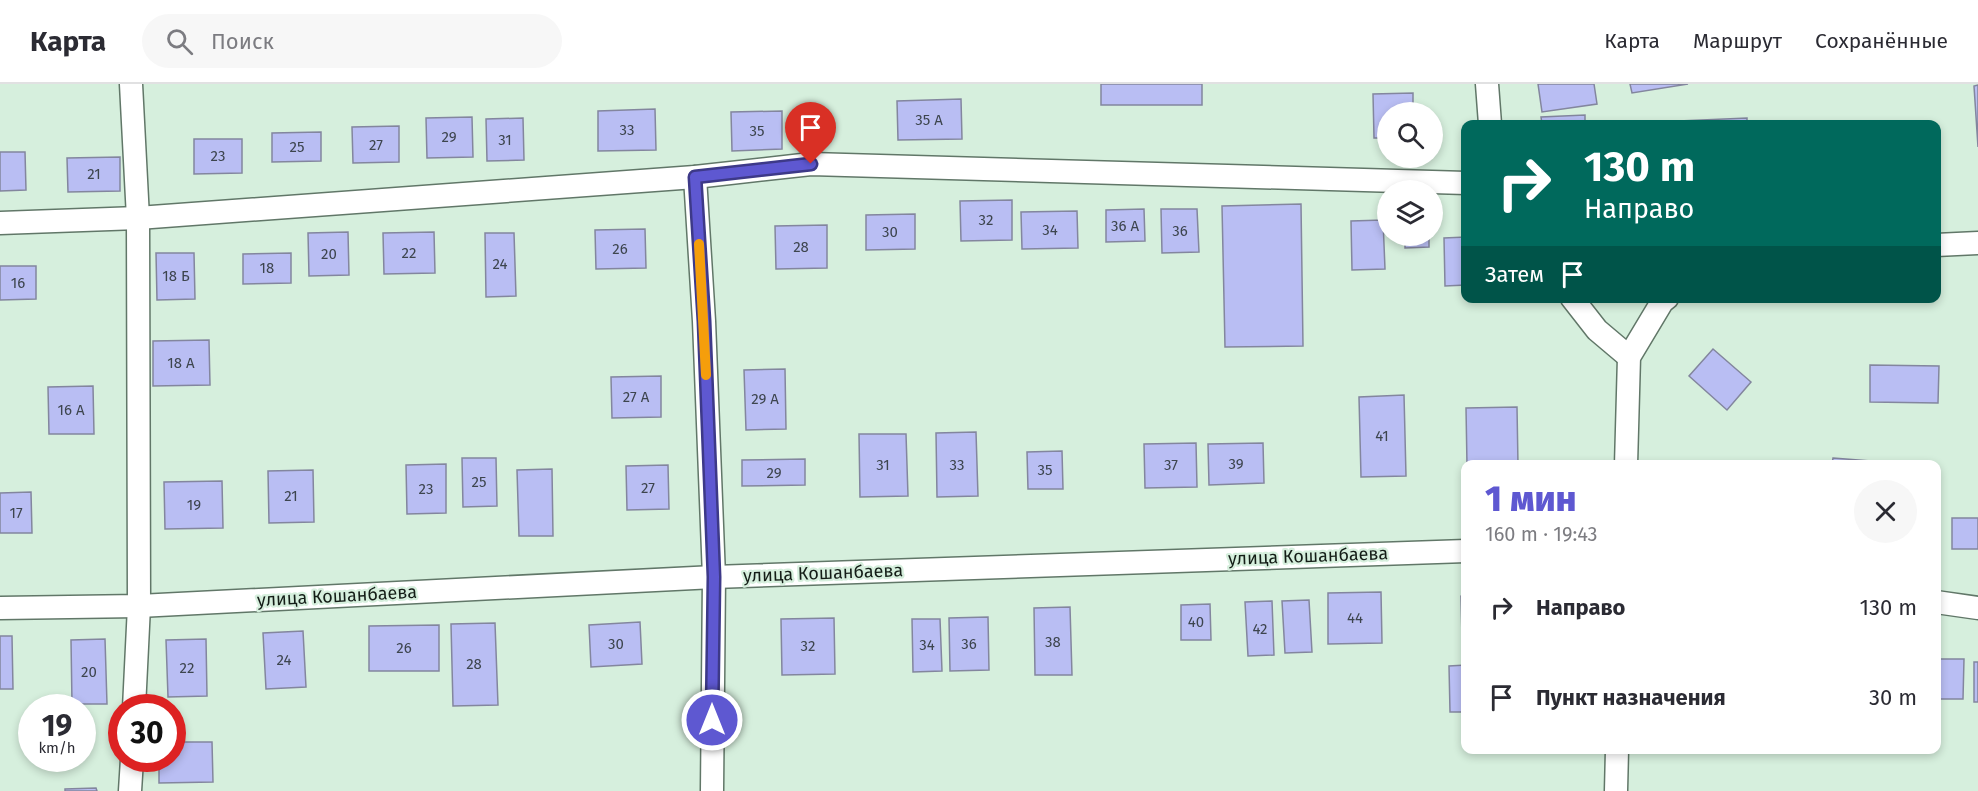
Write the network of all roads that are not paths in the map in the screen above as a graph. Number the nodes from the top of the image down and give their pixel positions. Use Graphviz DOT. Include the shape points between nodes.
graph roads {
  1 [pos="131,84"];
  2 [pos="1487,84"];
  3 [pos="1490,120"];
  4 [pos="695,177"];
  5 [pos="1461,183"];
  6 [pos="138,218"];
  7 [pos="0,223"];
  8 [pos="1978,243"];
  9 [pos="1941,244"];
  10 [pos="1576,303"];
  11 [pos="1661,303"];
  12 [pos="1629,357"];
  13 [pos="1626,460"];
  14 [pos="1461,551"];
  15 [pos="714,577"];
  16 [pos="1941,603"];
  17 [pos="139,606"];
  18 [pos="0,608"];
  19 [pos="1978,608"];
  20 [pos="135,694"];
  21 [pos="1617,754"];
  22 [pos="131,772"];
  23 [pos="130,791"];
  24 [pos="712,791"];
  25 [pos="1616,791"];
  1 -- 6 [label="street"];
  2 -- 3 [label="street"];
  4 -- 5 [label="street" via="811,164"];
  4 -- 6 [label="street"];
  4 -- 15 [label="street"];
  6 -- 7 [label="street"];
  6 -- 17 [label="street"];
  8 -- 9 [label="street"];
  10 -- 12 [label="street" via="1598,330"];
  11 -- 12 [label="street"];
  12 -- 13 [label="street"];
  14 -- 15 [label="street, улица Кошанбаева"];
  15 -- 17 [label="street, улица Кошанбаева"];
  15 -- 24 [label="street"];
  16 -- 19 [label="street"];
  17 -- 18 [label="street, улица Кошанбаева"];
  17 -- 20 [label="street"];
  21 -- 25 [label="street"];
  22 -- 23 [label="street"];
}
